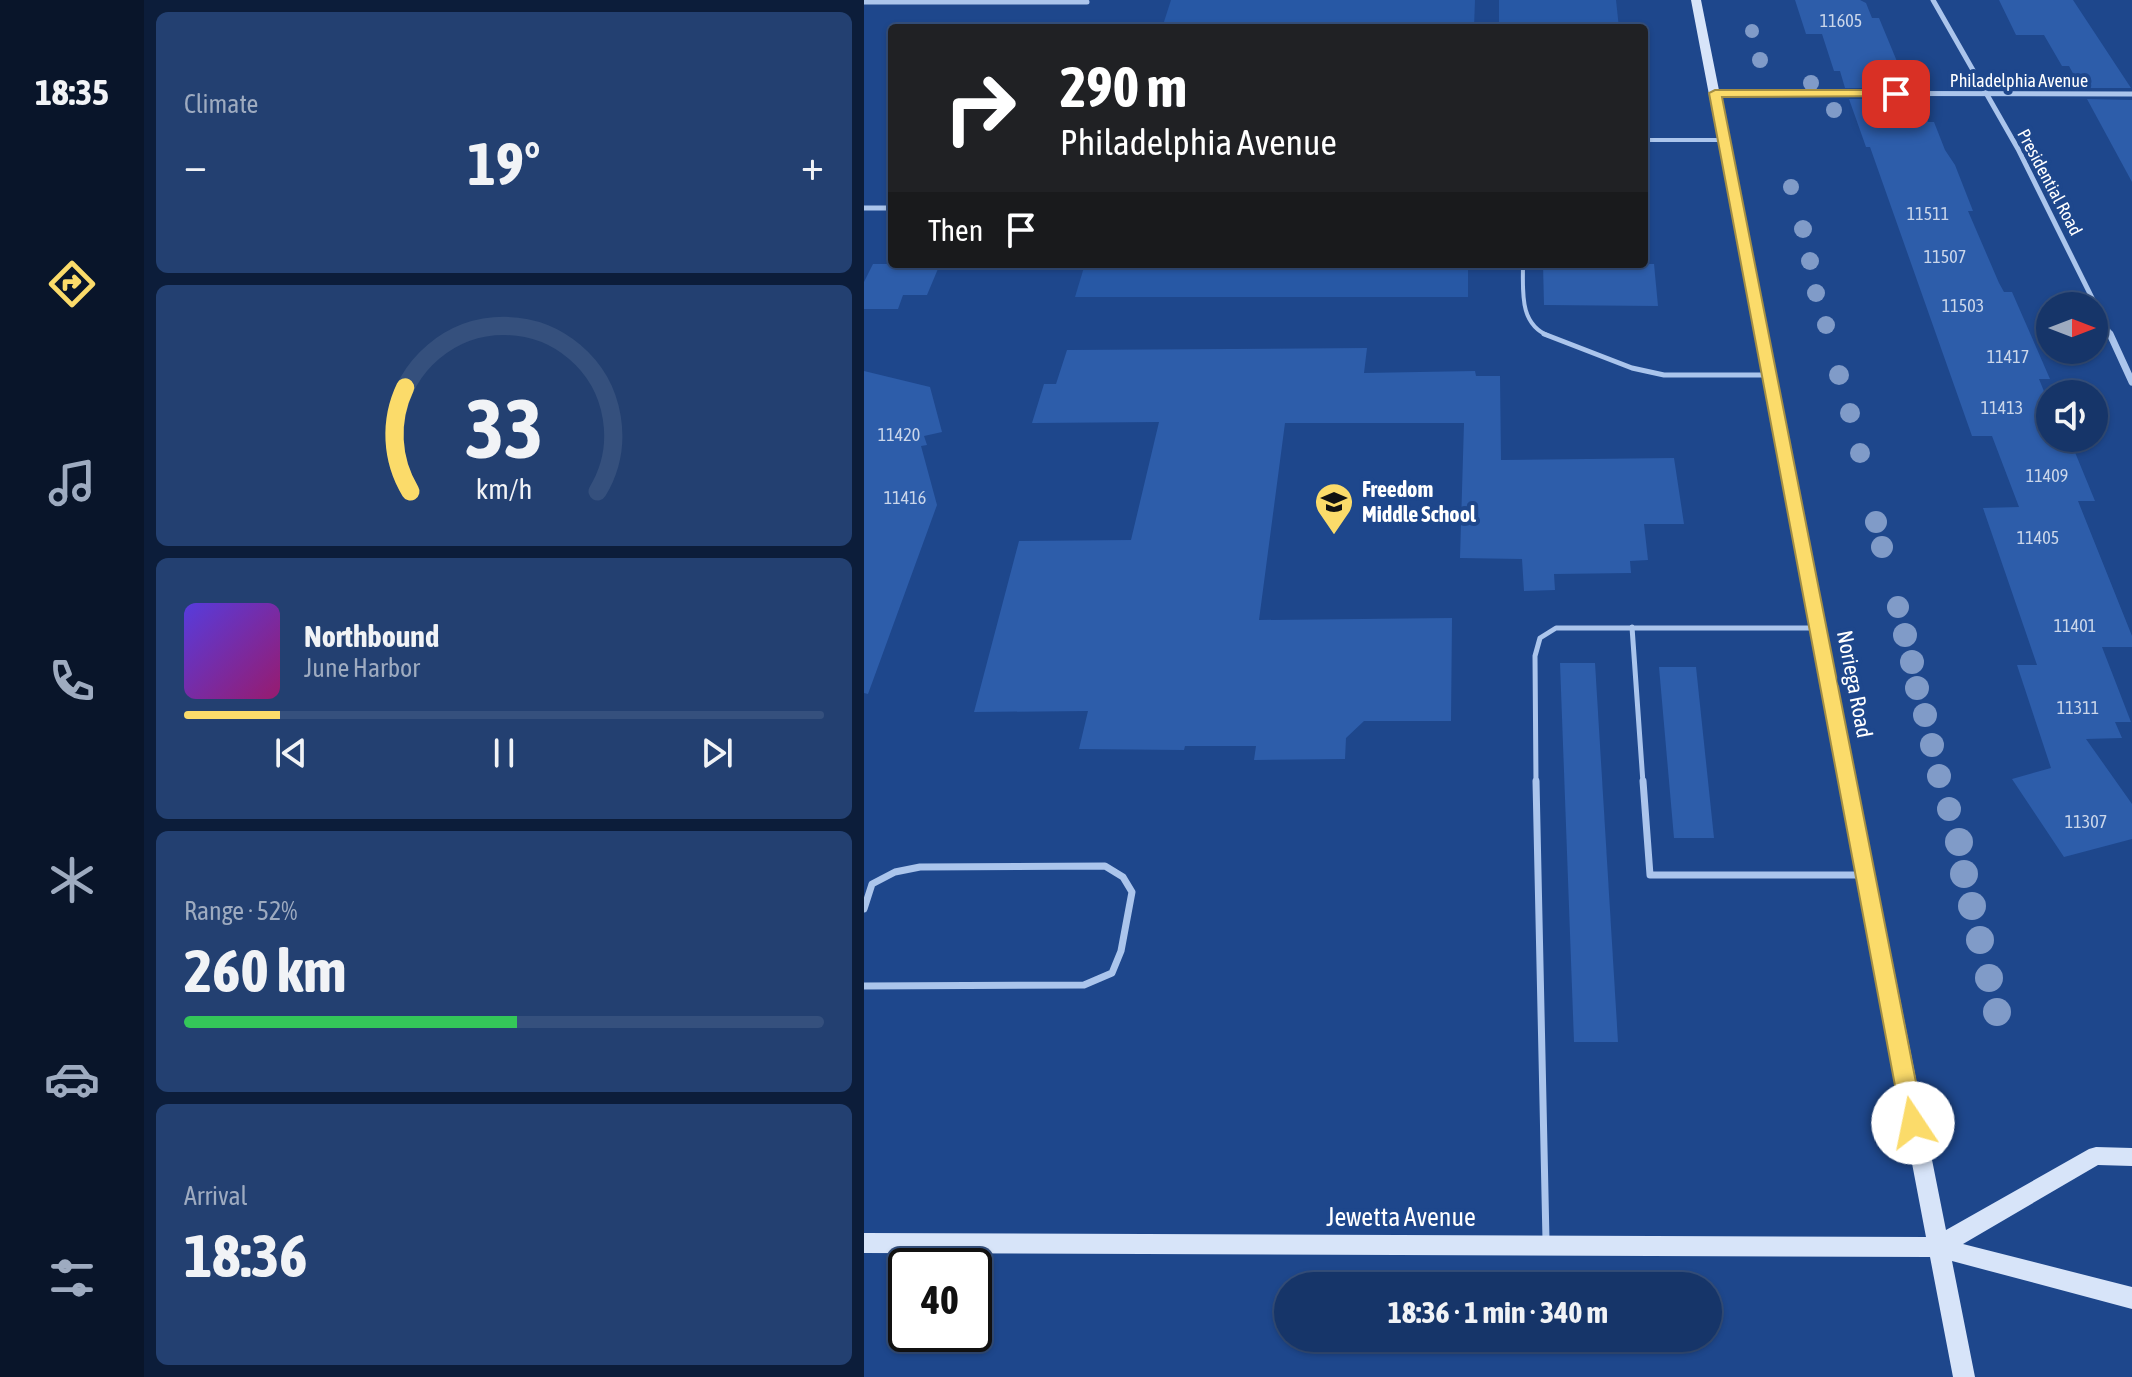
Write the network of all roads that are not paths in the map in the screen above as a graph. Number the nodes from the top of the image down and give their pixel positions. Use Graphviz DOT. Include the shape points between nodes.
graph roads {
  1 [pos="1696,0"];
  2 [pos="1933,0"];
  3 [pos="864,2"];
  4 [pos="1087,2"];
  5 [pos="1715,93"];
  6 [pos="1986,94"];
  7 [pos="2132,94"];
  8 [pos="1648,140"];
  9 [pos="1724,140"];
  10 [pos="864,208"];
  11 [pos="888,208"];
  12 [pos="1523,268"];
  13 [pos="1769,375"];
  14 [pos="2132,382"];
  15 [pos="1632,627"];
  16 [pos="1818,628"];
  17 [pos="1865,875"];
  18 [pos="864,909"];
  19 [pos="864,986"];
  20 [pos="2132,1157"];
  21 [pos="864,1243"];
  22 [pos="1546,1245"];
  23 [pos="1937,1247"];
  24 [pos="2132,1298"];
  25 [pos="1964,1377"];
  1 -- 5 [label="street, Noriega Road"];
  2 -- 6 [label="street, Presidential Road"];
  3 -- 4 [label="street"];
  5 -- 6 [label="street, Philadelphia Avenue"];
  5 -- 9 [label="street, Noriega Road"];
  6 -- 7 [label="street, Philadelphia Avenue"];
  6 -- 14 [label="street, Presidential Road" via="2080,269"];
  8 -- 9 [label="lane"];
  9 -- 13 [label="street, Noriega Road"];
  10 -- 11 [label="street"];
  12 -- 13 [label="lane" via="1523,309 1536,331 1664,375"];
  13 -- 16 [label="street, Noriega Road"];
  15 -- 16 [label="lane"];
  15 -- 17 [label="lane" via="1650,875"];
  15 -- 22 [label="lane" via="1556,628 1540,638 1535,656"];
  16 -- 17 [label="street, Noriega Road"];
  17 -- 23 [label="street, Noriega Road"];
  18 -- 19 [label="lane" via="872,884 920,867 1105,866 1123,877 1132,892 1112,973 1084,985"];
  20 -- 23 [label="street" via="2096,1156"];
  21 -- 22 [label="street, Jewetta Avenue"];
  22 -- 23 [label="street, Jewetta Avenue"];
  23 -- 24 [label="street, Jewetta Avenue"];
  23 -- 25 [label="street, Noriega Road"];
}
